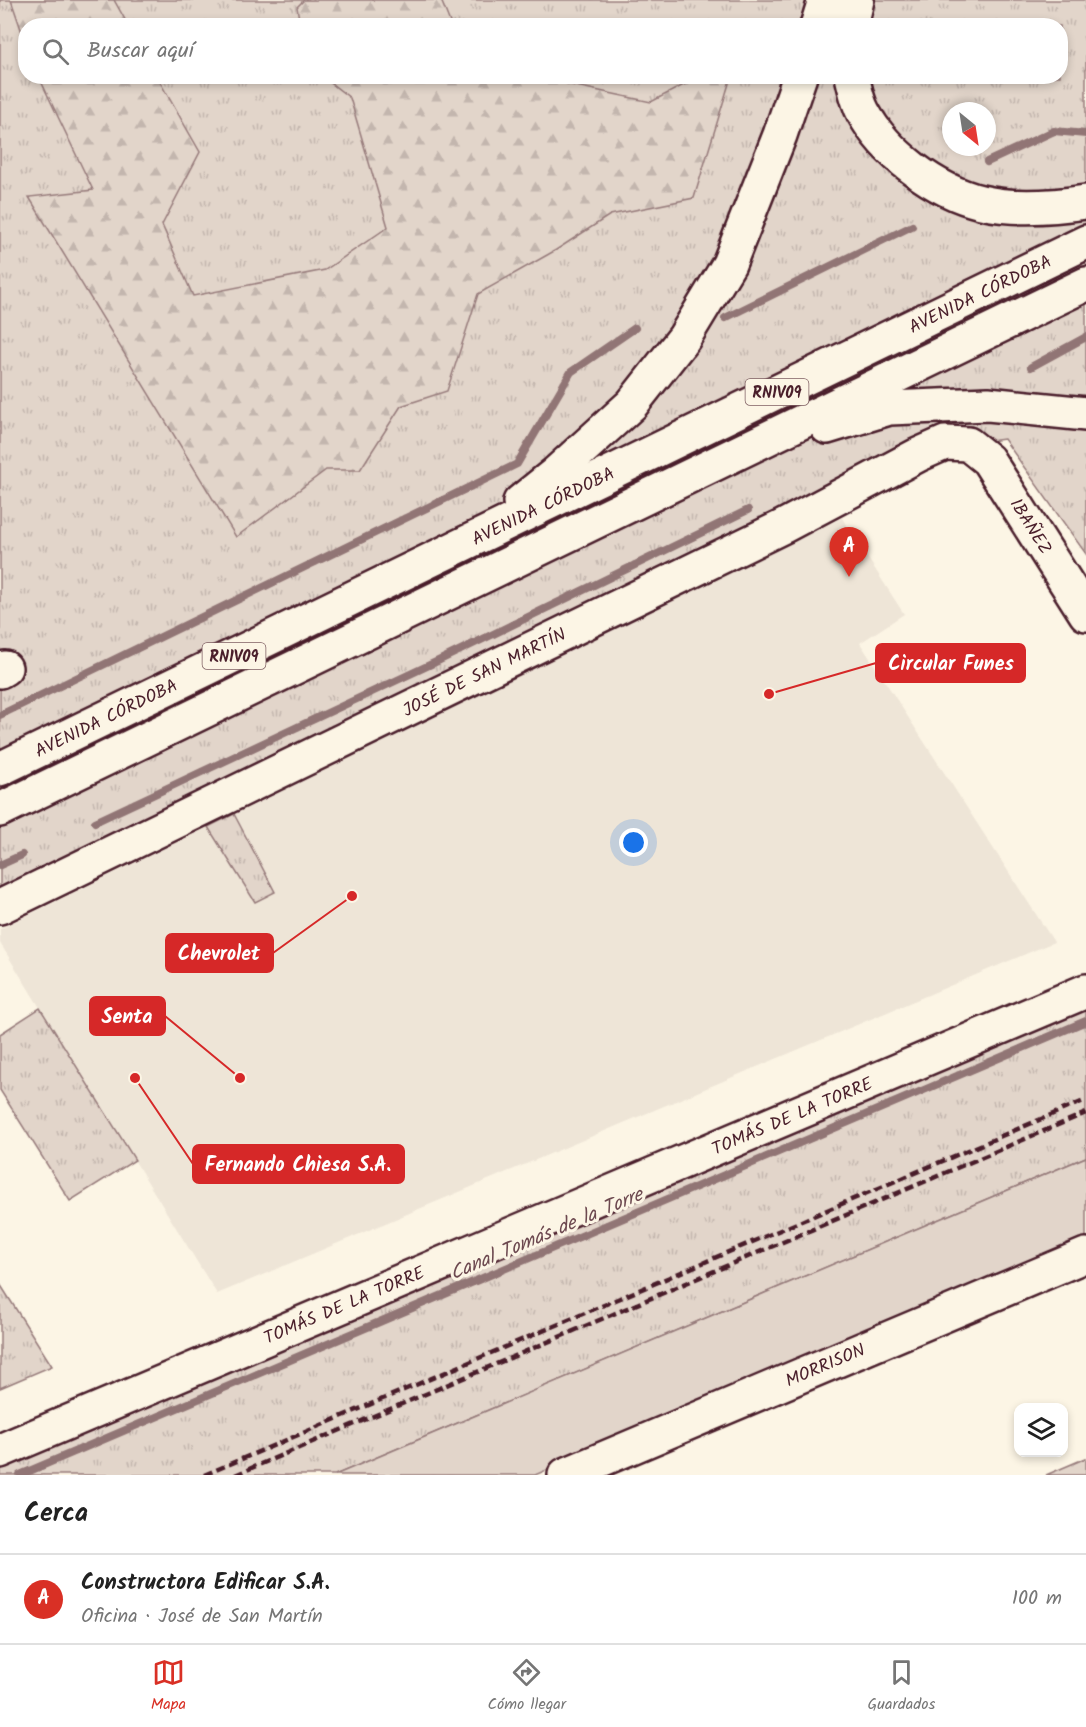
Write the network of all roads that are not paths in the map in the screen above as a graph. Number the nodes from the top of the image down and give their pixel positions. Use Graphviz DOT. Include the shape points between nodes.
graph roads {
  1 [pos="825,0"];
  2 [pos="857,0"];
  3 [pos="819,18"];
  4 [pos="853,18"];
  5 [pos="797,84"];
  6 [pos="854,84"];
  7 [pos="1086,202"];
  8 [pos="1086,242"];
  9 [pos="1086,284"];
  10 [pos="1086,414"];
  11 [pos="968,444"];
  12 [pos="728,457"];
  13 [pos="468,542"];
  14 [pos="1086,614"];
  15 [pos="0,769"];
  16 [pos="0,810"];
  17 [pos="0,907"];
  18 [pos="1086,991"];
  19 [pos="1086,1255"];
  20 [pos="0,1451"];
  21 [pos="565,1475"];
  1 -- 3 [label="main road"];
  2 -- 4 [label="main road"];
  5 -- 13 [label="main road" via="729,264 684,338 632,404 556,473"];
  6 -- 7 [label="main road" via="862,110 880,138 936,184 980,202 1050,207"];
  8 -- 13 [label="main road, AVENIDA CÓRDOBA / RN1V09"];
  9 -- 12 [label="main road, AVENIDA CÓRDOBA / RN1V09"];
  10 -- 12 [label="main road" via="988,404 889,408"];
  11 -- 14 [label="main road, IBAÑEZ" via="988,460 1004,482"];
  11 -- 17 [label="main road, JOSÉ DE SAN MARTÍN" via="945,443 918,455 784,525"];
  12 -- 16 [label="main road, AVENIDA CÓRDOBA / RN1V09"];
  13 -- 15 [label="main road, AVENIDA CÓRDOBA / RN1V09"];
  18 -- 20 [label="main road, TOMÁS DE LA TORRE"];
  19 -- 21 [label="main road, MORRISON"];
}
